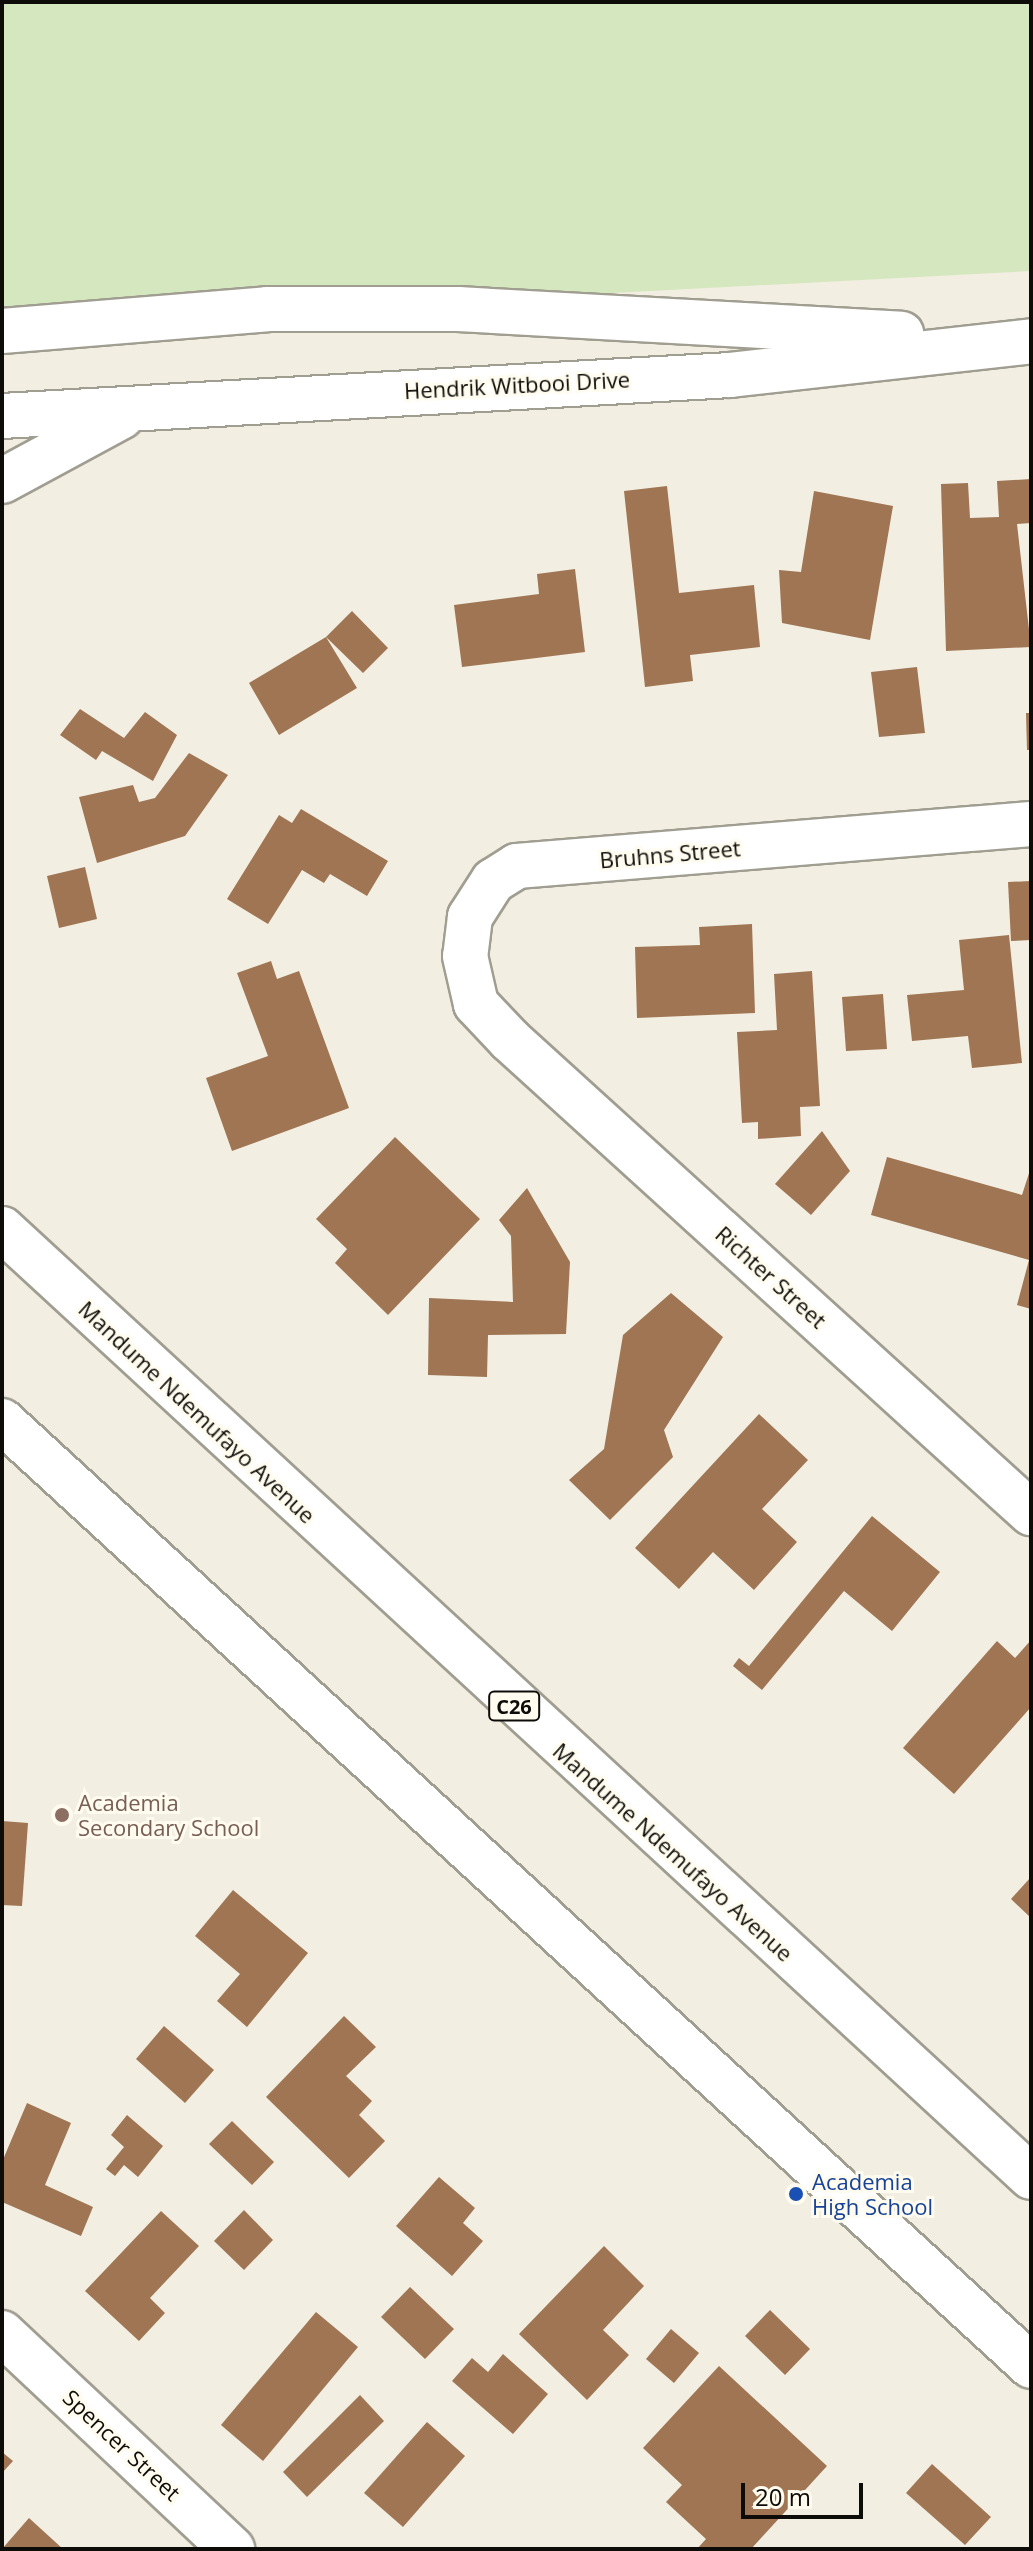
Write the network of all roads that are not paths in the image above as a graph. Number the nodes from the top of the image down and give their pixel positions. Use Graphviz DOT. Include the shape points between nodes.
graph roads {
  1 [pos="2,331"];
  2 [pos="150,404"];
  3 [pos="2,416"];
  4 [pos="2,481"];
  5 [pos="1031,824"];
  6 [pos="510,1040"];
  7 [pos="2,1229"];
  8 [pos="2,1421"];
  9 [pos="1031,1513"];
  10 [pos="1031,2177"];
  11 [pos="7,2337"];
  12 [pos="1031,2366"];
  13 [pos="232,2549"];
  1 -- 2 [label="main road, Hendrik Witbooi Drive" via="267,309 458,309 1031,341 730,375"];
  2 -- 3 [label="main road, Hendrik Witbooi Drive"];
  2 -- 4 [label="main road" via="43,453"];
  5 -- 6 [label="main road, Bruhns Street" via="517,866 493,881 470,917 465,956 476,1004"];
  6 -- 9 [label="main road, Richter Street"];
  7 -- 10 [label="main road, Mandume Ndemufayo Avenue / C26"];
  8 -- 12 [label="main road"];
  11 -- 13 [label="main road, Spencer Street"];
}
